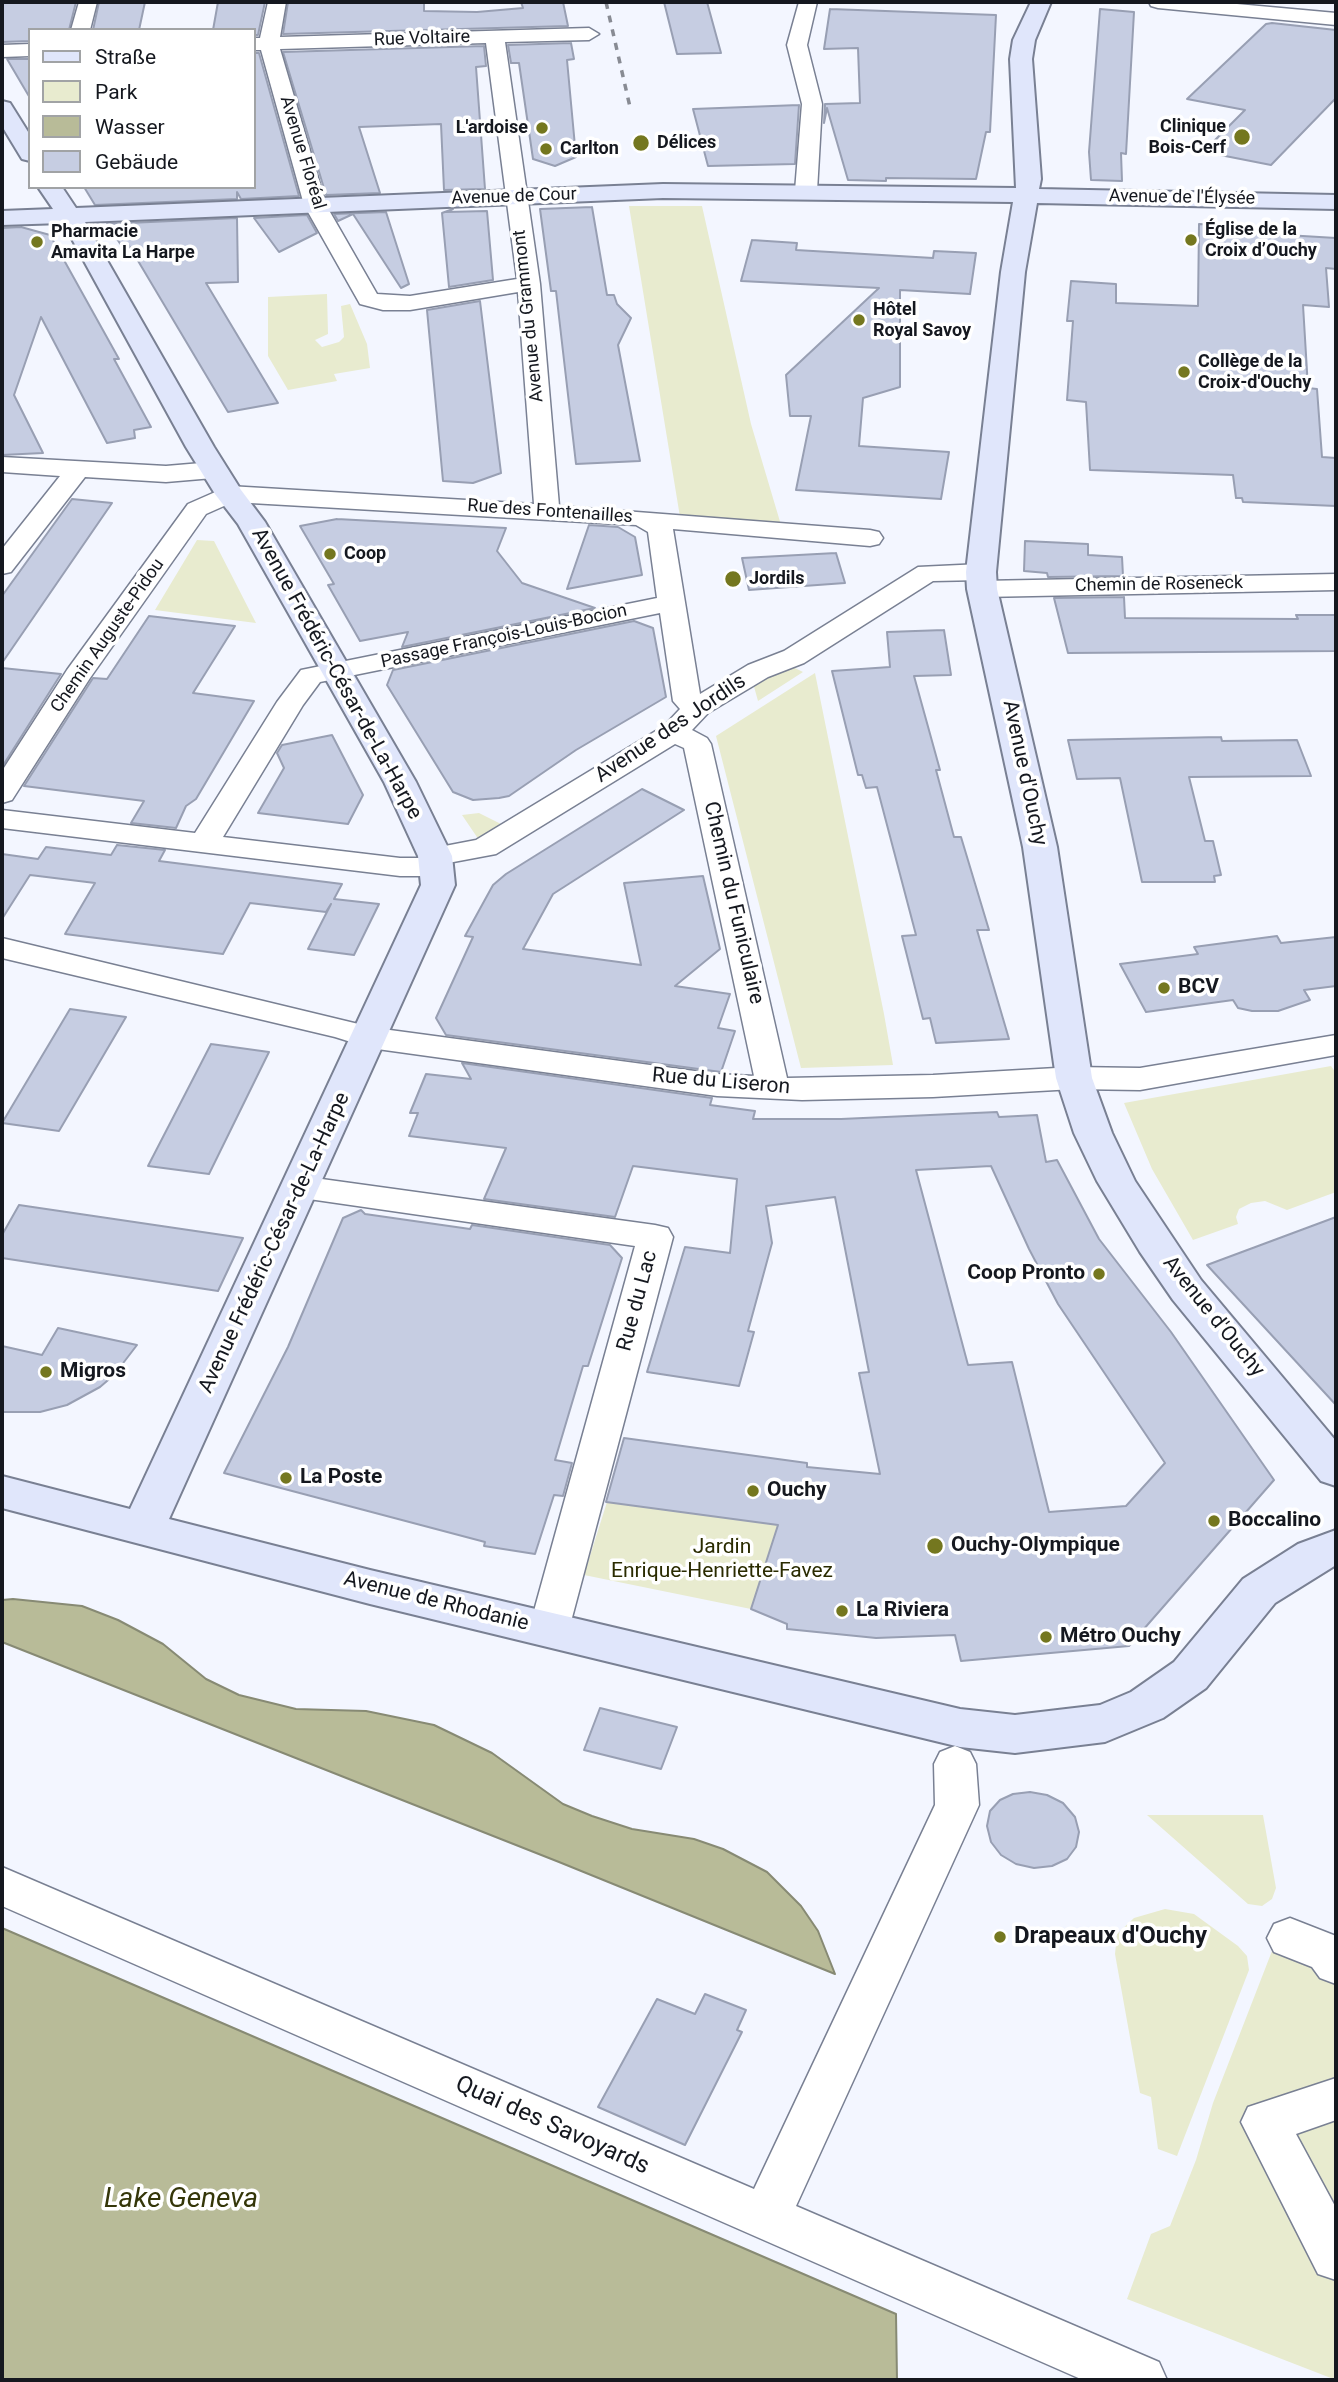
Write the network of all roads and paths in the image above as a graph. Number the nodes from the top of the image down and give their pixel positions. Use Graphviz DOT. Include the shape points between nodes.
graph roads {
  1 [pos="88,2"];
  2 [pos="277,2"];
  3 [pos="808,2"];
  4 [pos="1041,2"];
  5 [pos="1158,2"];
  6 [pos="1336,19"];
  7 [pos="80,28"];
  8 [pos="589,34"];
  9 [pos="495,37"];
  10 [pos="262,44"];
  11 [pos="28,50"];
  12 [pos="2,51"];
  13 [pos="2,108"];
  14 [pos="28,151"];
  15 [pos="51,189"];
  16 [pos="806,191"];
  17 [pos="1027,195"];
  18 [pos="516,197"];
  19 [pos="1336,202"];
  20 [pos="315,205"];
  21 [pos="70,215"];
  22 [pos="2,218"];
  23 [pos="529,284"];
  24 [pos="2,465"];
  25 [pos="78,469"];
  26 [pos="213,470"];
  27 [pos="229,494"];
  28 [pos="547,512"];
  29 [pos="641,518"];
  30 [pos="870,538"];
  31 [pos="2,566"];
  32 [pos="982,580"];
  33 [pos="1336,582"];
  34 [pos="671,603"];
  35 [pos="337,671"];
  36 [pos="698,708"];
  37 [pos="674,732"];
  38 [pos="2,794"];
  39 [pos="2,819"];
  40 [pos="203,844"];
  41 [pos="436,862"];
  42 [pos="2,948"];
  43 [pos="370,1038"];
  44 [pos="1336,1045"];
  45 [pos="1074,1078"];
  46 [pos="768,1088"];
  47 [pos="300,1188"];
  48 [pos="1336,1470"];
  49 [pos="2,1492"];
  50 [pos="143,1528"];
  51 [pos="1336,1547"];
  52 [pos="549,1629"];
  53 [pos="955,1764"];
  54 [pos="2,1886"];
  55 [pos="1336,2099"];
  56 [pos="765,2219"];
  57 [pos="1336,2257"];
  58 [pos="1113,2375"];
  1 -- 7 [label="street"];
  2 -- 10 [label="street, Avenue Floréal"];
  3 -- 16 [label="street" via="797,44 812,104"];
  4 -- 17 [label="main road, Avenue d'Ouchy" via="1021,59 1027,115"];
  5 -- 6 [label="street"];
  8 -- 9 [label="street, Rue Voltaire"];
  9 -- 10 [label="street, Rue Voltaire"];
  9 -- 18 [label="street, Avenue du Grammont"];
  10 -- 20 [label="street, Avenue Floréal"];
  11 -- 12 [label="street"];
  13 -- 14 [label="main road"];
  15 -- 21 [label="main road, Avenue Frédéric-César-de-La-Harpe"];
  16 -- 17 [label="main road, Avenue de Cour"];
  16 -- 18 [label="main road, Avenue de Cour"];
  17 -- 19 [label="main road, Avenue de l'Élysée"];
  17 -- 32 [label="main road, Avenue d'Ouchy" via="1013,272"];
  18 -- 20 [label="main road, Avenue de Cour"];
  18 -- 23 [label="street, Avenue du Grammont"];
  20 -- 21 [label="main road, Avenue de Cour"];
  20 -- 23 [label="street, Avenue Floréal" via="368,299 410,303"];
  21 -- 22 [label="main road, Avenue de Cour"];
  21 -- 26 [label="main road, Avenue Frédéric-César-de-La-Harpe"];
  23 -- 28 [label="street, Avenue du Grammont"];
  24 -- 25 [label="street"];
  25 -- 26 [label="street" via="166,474"];
  25 -- 31 [label="street"];
  26 -- 27 [label="main road, Avenue Frédéric-César-de-La-Harpe"];
  27 -- 28 [label="street, Rue des Fontenailles"];
  27 -- 35 [label="main road, Avenue Frédéric-César-de-La-Harpe" via="251,522"];
  27 -- 38 [label="street, Chemin Auguste-Pidou" via="197,509 77,676"];
  28 -- 29 [label="street, Rue des Fontenailles"];
  29 -- 30 [label="street, Rue des Fontenailles"];
  29 -- 34 [label="street" via="660,528"];
  32 -- 33 [label="street, Chemin de Roseneck"];
  32 -- 36 [label="street, Avenue des Jordils" via="928,573 794,657 758,671"];
  32 -- 45 [label="main road, Avenue d'Ouchy" via="1037,828"];
  34 -- 35 [label="street, Passage François-Louis-Bocion"];
  34 -- 36 [label="street" via="687,701"];
  35 -- 40 [label="street" via="311,676"];
  35 -- 41 [label="main road, Avenue Frédéric-César-de-La-Harpe" via="400,782"];
  36 -- 37 [label="street, Avenue des Jordils"];
  37 -- 41 [label="street, Avenue des Jordils" via="485,848"];
  37 -- 46 [label="street, Chemin du Funiculaire" via="697,744 771,1074"];
  39 -- 40 [label="street"];
  40 -- 41 [label="street" via="400,867"];
  41 -- 43 [label="main road, Avenue Frédéric-César-de-La-Harpe" via="438,886"];
  42 -- 43 [label="street" via="344,1028"];
  43 -- 46 [label="street, Rue du Liseron"];
  43 -- 47 [label="main road, Avenue Frédéric-César-de-La-Harpe"];
  44 -- 45 [label="street, Rue du Liseron" via="1140,1079"];
  45 -- 46 [label="street, Rue du Liseron"];
  45 -- 48 [label="main road, Avenue d'Ouchy" via="1116,1181 1154,1243 1187,1290"];
  47 -- 50 [label="main road, Avenue Frédéric-César-de-La-Harpe"];
  47 -- 52 [label="street, Rue du Lac" via="655,1237"];
  49 -- 50 [label="main road, Avenue de Rhodanie"];
  50 -- 52 [label="main road, Avenue de Rhodanie"];
  51 -- 52 [label="main road, Avenue de Rhodanie" via="1259,1591 1189,1675 1147,1705 1105,1723 1056,1731 1015,1734 960,1728"];
  53 -- 56 [label="street" via="957,1805"];
  54 -- 56 [label="street, Quai des Savoyards"];
  55 -- 57 [label="street" via="1265,2122"];
  56 -- 58 [label="street, Quai des Savoyards"];
}
